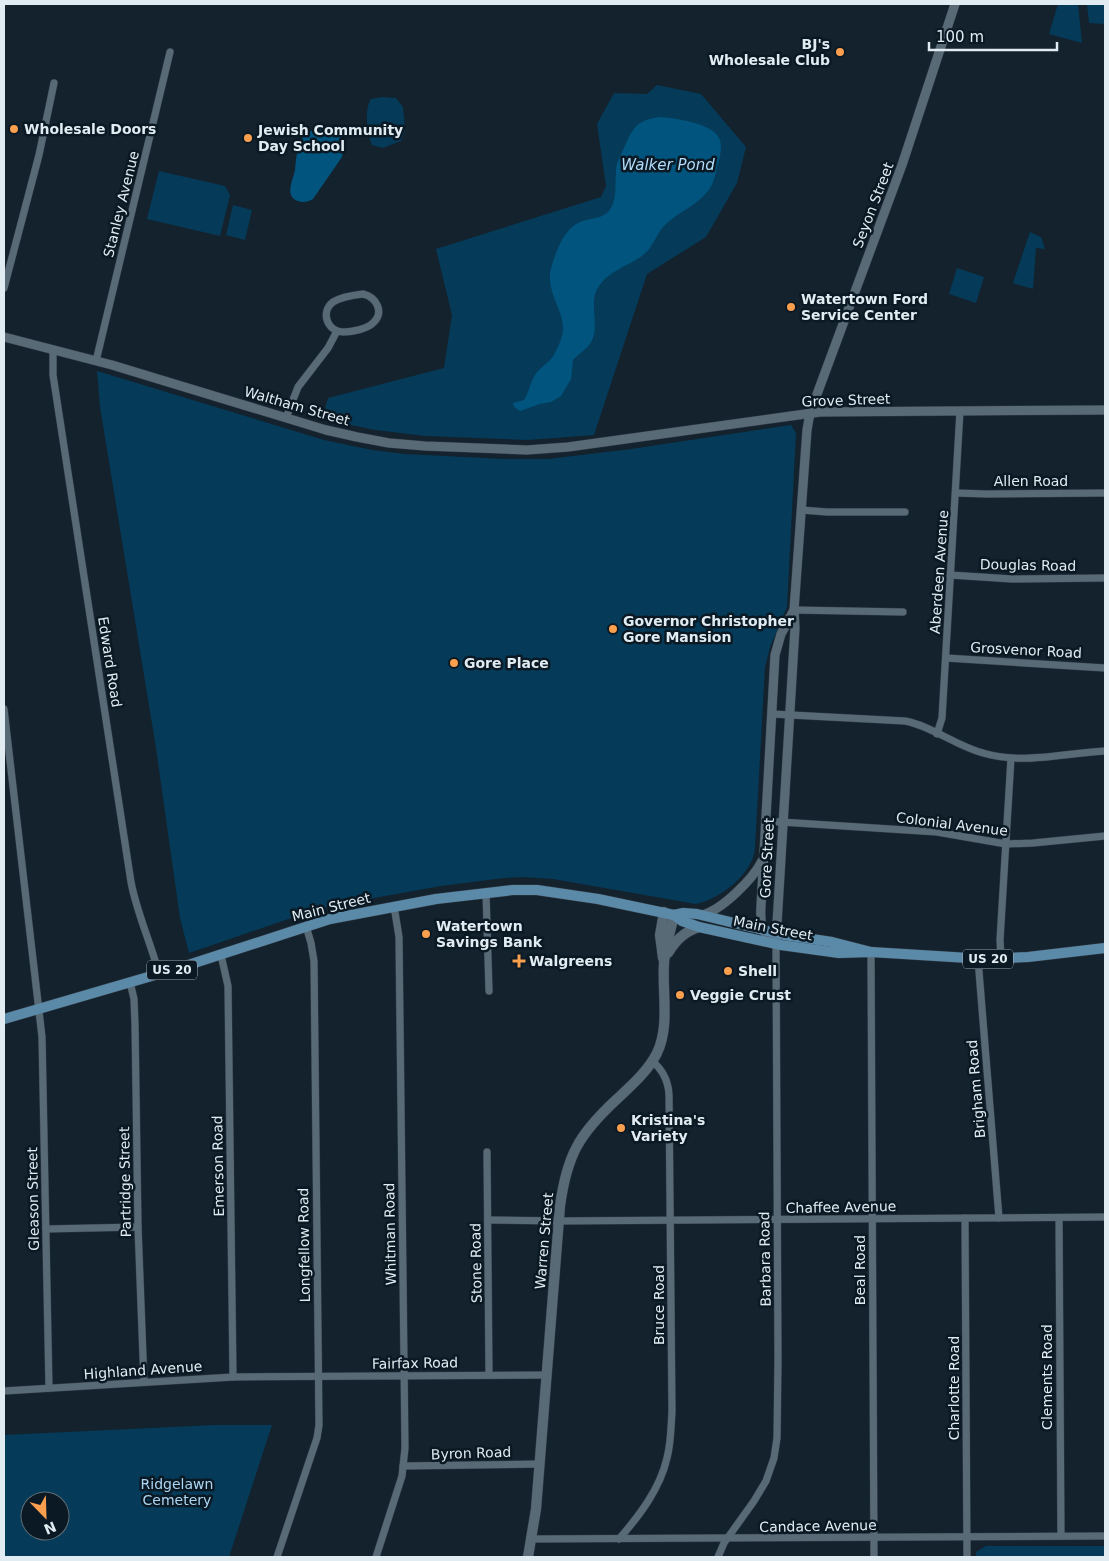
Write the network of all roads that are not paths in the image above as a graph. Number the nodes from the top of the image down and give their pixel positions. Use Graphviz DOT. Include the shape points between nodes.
graph roads {
  1 [pos="955,4"];
  2 [pos="170,52"];
  3 [pos="54,83"];
  4 [pos="4,288"];
  5 [pos="337,331"];
  6 [pos="4,336"];
  7 [pos="53,350"];
  8 [pos="96,361"];
  9 [pos="1105,410"];
  10 [pos="960,411"];
  11 [pos="810,413"];
  12 [pos="286,418"];
  13 [pos="591,445"];
  14 [pos="956,493"];
  15 [pos="1105,493"];
  16 [pos="801,510"];
  17 [pos="905,512"];
  18 [pos="950,575"];
  19 [pos="1105,578"];
  20 [pos="794,610"];
  21 [pos="903,612"];
  22 [pos="946,658"];
  23 [pos="1105,668"];
  24 [pos="4,710"];
  25 [pos="772,714"];
  26 [pos="790,714"];
  27 [pos="937,734"];
  28 [pos="1105,751"];
  29 [pos="1011,758"];
  30 [pos="766,821"];
  31 [pos="784,822"];
  32 [pos="1105,836"];
  33 [pos="1006,844"];
  34 [pos="763,859"];
  35 [pos="486,893"];
  36 [pos="394,906"];
  37 [pos="664,912"];
  38 [pos="674,915"];
  39 [pos="702,915"];
  40 [pos="306,926"];
  41 [pos="699,927"];
  42 [pos="762,930"];
  43 [pos="777,933"];
  44 [pos="776,944"];
  45 [pos="1105,948"];
  46 [pos="871,952"];
  47 [pos="221,955"];
  48 [pos="978,959"];
  49 [pos="1001,959"];
  50 [pos="664,961"];
  51 [pos="159,974"];
  52 [pos="130,982"];
  53 [pos="489,991"];
  54 [pos="38,1009"];
  55 [pos="4,1019"];
  56 [pos="652,1061"];
  57 [pos="487,1152"];
  58 [pos="1105,1217"];
  59 [pos="966,1218"];
  60 [pos="1000,1218"];
  61 [pos="1059,1218"];
  62 [pos="872,1219"];
  63 [pos="488,1220"];
  64 [pos="777,1220"];
  65 [pos="558,1221"];
  66 [pos="670,1221"];
  67 [pos="138,1227"];
  68 [pos="46,1229"];
  69 [pos="489,1374"];
  70 [pos="404,1375"];
  71 [pos="546,1375"];
  72 [pos="285,1376"];
  73 [pos="318,1376"];
  74 [pos="233,1377"];
  75 [pos="144,1382"];
  76 [pos="49,1388"];
  77 [pos="4,1391"];
  78 [pos="539,1464"];
  79 [pos="403,1466"];
  80 [pos="1061,1536"];
  81 [pos="1105,1536"];
  82 [pos="874,1537"];
  83 [pos="968,1537"];
  84 [pos="531,1539"];
  85 [pos="619,1539"];
  86 [pos="727,1539"];
  87 [pos="277,1557"];
  88 [pos="376,1557"];
  89 [pos="528,1557"];
  90 [pos="718,1557"];
  91 [pos="874,1557"];
  92 [pos="967,1557"];
  1 -- 11 [label="street, Seyon Street" via="907,153"];
  2 -- 8 [label="street, Stanley Avenue"];
  3 -- 4 [label="street"];
  5 -- 5 [label="street" via="346,332 373,324 379,311 375,301 363,294 334,301 327,310 326,318"];
  5 -- 12 [label="street" via="332,343 295,393"];
  6 -- 7 [label="street, Waltham Street"];
  7 -- 8 [label="street, Waltham Street"];
  7 -- 51 [label="street, Edward Road" via="53,375 131,882"];
  8 -- 12 [label="street, Waltham Street"];
  9 -- 10 [label="street, Grove Street"];
  10 -- 11 [label="street, Grove Street"];
  10 -- 14 [label="street, Aberdeen Avenue"];
  11 -- 13 [label="street, Grove Street"];
  11 -- 16 [label="street, Gore Street"];
  12 -- 13 [label="street, Waltham Street" via="341,434 406,445 527,450"];
  14 -- 15 [label="street, Allen Road"];
  14 -- 18 [label="street, Aberdeen Avenue"];
  16 -- 17 [label="street"];
  16 -- 20 [label="street, Gore Street"];
  18 -- 19 [label="street, Douglas Road" via="1012,579"];
  18 -- 22 [label="street, Aberdeen Avenue"];
  20 -- 21 [label="street"];
  20 -- 25 [label="street, Gore Street" via="776,648"];
  20 -- 26 [label="street, Gore Street"];
  22 -- 23 [label="street, Grosvenor Road"];
  22 -- 27 [label="street, Aberdeen Avenue" via="942,718"];
  24 -- 54 [label="street, Gleason Street"];
  25 -- 26 [label="street"];
  25 -- 30 [label="street, Gore Street"];
  26 -- 27 [label="street" via="905,721"];
  26 -- 31 [label="street, Gore Street"];
  27 -- 29 [label="street" via="972,750"];
  28 -- 29 [label="street"];
  29 -- 33 [label="street"];
  30 -- 31 [label="street, Colonial Avenue"];
  30 -- 34 [label="street, Gore Street"];
  31 -- 33 [label="street, Colonial Avenue" via="937,832"];
  31 -- 43 [label="street, Gore Street"];
  32 -- 33 [label="street, Colonial Avenue"];
  33 -- 49 [label="street"];
  34 -- 39 [label="street" via="741,887"];
  34 -- 42 [label="street, Gore Street"];
  35 -- 36 [label="main road, Main Street / US 20"];
  35 -- 37 [label="main road, Main Street / US 20" via="552,891"];
  35 -- 53 [label="street"];
  36 -- 40 [label="main road, Main Street / US 20"];
  36 -- 70 [label="street, Whitman Road" via="398,937"];
  37 -- 38 [label="main road, Main Street / US 20"];
  37 -- 50 [label="main road, Warren Street" via="660,935"];
  38 -- 39 [label="main road, Main Street / US 20"];
  38 -- 41 [label="main road, Main Street / US 20"];
  38 -- 50 [label="main road, Warren Street"];
  39 -- 42 [label="main road, Main Street / US 20"];
  40 -- 47 [label="main road, Main Street / US 20"];
  40 -- 73 [label="street, Longfellow Road" via="314,961"];
  41 -- 44 [label="main road, Main Street / US 20"];
  41 -- 50 [label="main road" via="680,937"];
  42 -- 43 [label="main road, Main Street / US 20"];
  42 -- 44 [label="street"];
  43 -- 44 [label="street, Gore Street"];
  43 -- 46 [label="main road, Main Street / US 20"];
  44 -- 46 [label="main road, Main Street / US 20" via="839,953"];
  44 -- 64 [label="street, Barbara Road"];
  45 -- 49 [label="main road, Main Street / US 20"];
  46 -- 48 [label="main road, Main Street / US 20"];
  46 -- 62 [label="street, Beal Road"];
  47 -- 51 [label="main road, Main Street / US 20"];
  47 -- 74 [label="street, Emerson Road" via="228,986"];
  48 -- 49 [label="main road, Main Street / US 20"];
  48 -- 60 [label="street, Brigham Road"];
  50 -- 56 [label="main road, Warren Street" via="662,1035"];
  51 -- 52 [label="main road, Main Street / US 20"];
  52 -- 54 [label="main road, Main Street / US 20"];
  52 -- 67 [label="street, Partridge Street" via="135,1024"];
  54 -- 55 [label="main road, Main Street / US 20"];
  54 -- 68 [label="street, Gleason Street" via="42,1037"];
  56 -- 65 [label="main road, Warren Street" via="589,1127 577,1145 568,1165"];
  56 -- 66 [label="street, Bruce Road" via="663,1072 668,1087"];
  57 -- 63 [label="street, Stone Road"];
  58 -- 61 [label="street, Chaffee Avenue"];
  59 -- 60 [label="street, Chaffee Avenue"];
  59 -- 62 [label="street, Chaffee Avenue"];
  59 -- 83 [label="street, Charlotte Road"];
  60 -- 61 [label="street, Chaffee Avenue"];
  61 -- 80 [label="street, Clements Road"];
  62 -- 64 [label="street, Chaffee Avenue"];
  62 -- 82 [label="street, Beal Road"];
  63 -- 65 [label="street, Chaffee Avenue"];
  63 -- 69 [label="street, Stone Road"];
  64 -- 66 [label="street, Chaffee Avenue"];
  64 -- 86 [label="street, Barbara Road" via="776,1444 763,1486"];
  65 -- 66 [label="street, Chaffee Avenue"];
  65 -- 71 [label="main road, Warren Street"];
  66 -- 85 [label="street, Bruce Road" via="670,1441 662,1476 635,1521"];
  67 -- 68 [label="street"];
  67 -- 75 [label="street, Partridge Street"];
  68 -- 76 [label="street, Gleason Street"];
  69 -- 70 [label="street, Fairfax Road"];
  69 -- 71 [label="street, Fairfax Road"];
  70 -- 73 [label="street, Fairfax Road"];
  70 -- 79 [label="street, Whitman Road"];
  71 -- 78 [label="main road, Warren Street"];
  72 -- 73 [label="street, Fairfax Road"];
  72 -- 74 [label="street, Highland Avenue"];
  73 -- 87 [label="street, Longfellow Road" via="318,1434"];
  74 -- 75 [label="street, Highland Avenue"];
  75 -- 76 [label="street, Highland Avenue"];
  76 -- 77 [label="street, Highland Avenue"];
  78 -- 79 [label="street, Byron Road"];
  78 -- 84 [label="main road, Warren Street"];
  79 -- 88 [label="street, Whitman Road" via="400,1485"];
  80 -- 81 [label="street, Candace Avenue"];
  80 -- 83 [label="street, Candace Avenue"];
  82 -- 83 [label="street, Candace Avenue"];
  82 -- 86 [label="street, Candace Avenue"];
  82 -- 91 [label="street, Beal Road"];
  83 -- 92 [label="street, Charlotte Road"];
  84 -- 85 [label="street, Candace Avenue"];
  84 -- 89 [label="main road, Warren Street"];
  85 -- 86 [label="street, Candace Avenue"];
  86 -- 90 [label="street, Barbara Road"];
}
